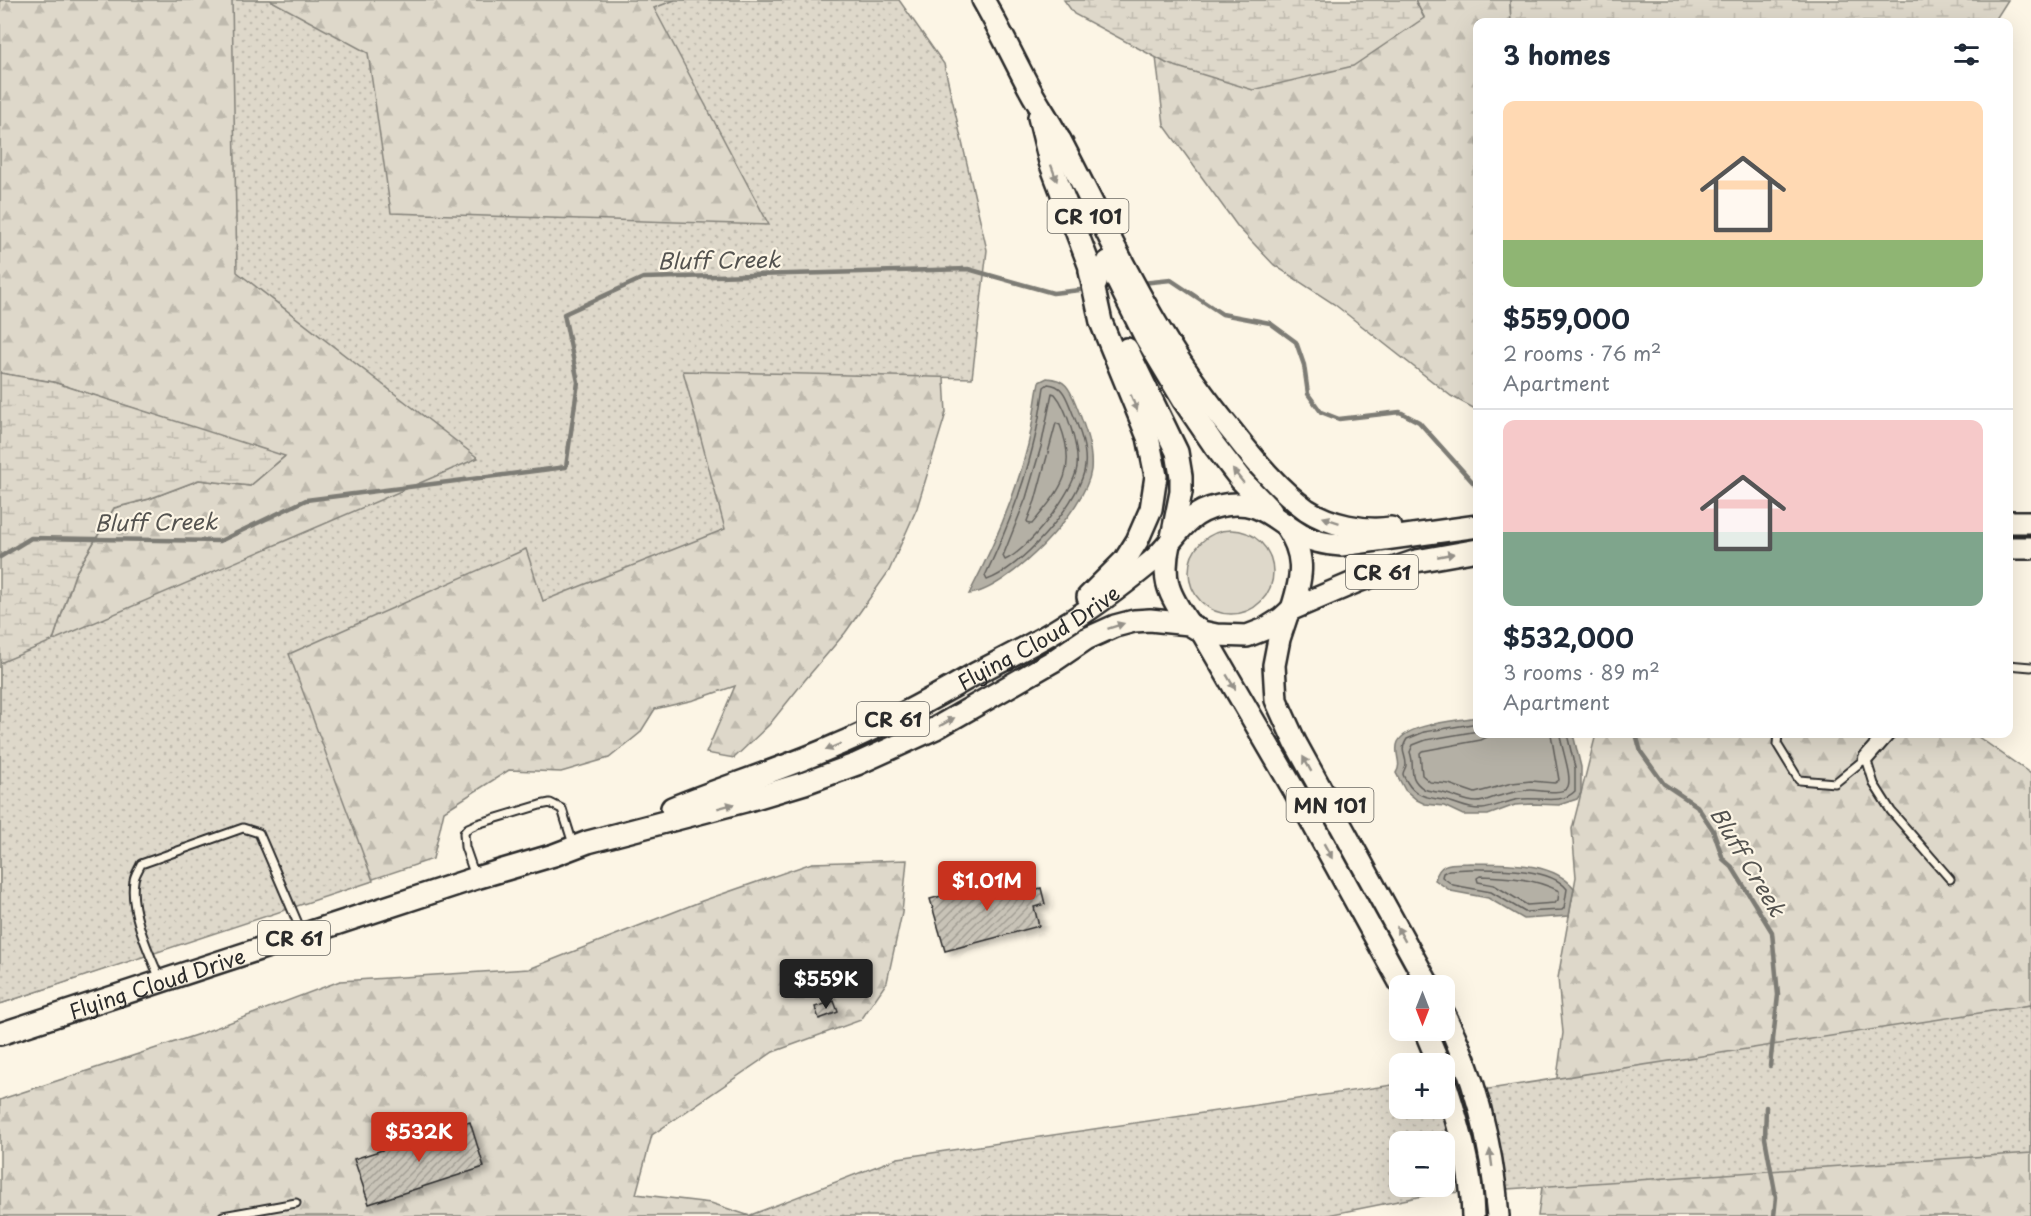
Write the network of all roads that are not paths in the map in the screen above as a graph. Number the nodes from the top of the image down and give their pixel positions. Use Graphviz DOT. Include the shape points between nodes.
graph roads {
  1 [pos="983,0"];
  2 [pos="1034,96"];
  3 [pos="1153,333"];
  4 [pos="1118,345"];
  5 [pos="1473,519"];
  6 [pos="1281,520"];
  7 [pos="2013,522"];
  8 [pos="2031,522"];
  9 [pos="1452,525"];
  10 [pos="1473,526"];
  11 [pos="1170,541"];
  12 [pos="2013,548"];
  13 [pos="2031,548"];
  14 [pos="1473,551"];
  15 [pos="1289,612"];
  16 [pos="1196,628"];
  17 [pos="2013,665"];
  18 [pos="2031,667"];
  19 [pos="974,675"];
  20 [pos="1777,738"];
  21 [pos="1884,738"];
  22 [pos="1866,758"];
  23 [pos="581,844"];
  24 [pos="476,879"];
  25 [pos="1950,879"];
  26 [pos="303,935"];
  27 [pos="1396,975"];
  28 [pos="1424,975"];
  29 [pos="161,982"];
  30 [pos="0,1034"];
  31 [pos="1455,1040"];
  32 [pos="1455,1114"];
  33 [pos="296,1203"];
  34 [pos="223,1216"];
  35 [pos="1473,1216"];
  36 [pos="1498,1216"];
  1 -- 2 [label="main road, CR 101"];
  2 -- 3 [label="main road, CR 101" via="1060,140"];
  2 -- 4 [label="main road, CR 101, one-way" via="1050,162 1090,271 1101,322"];
  6 -- 3 [label="main road, one-way" via="1240,480 1214,445 1184,401"];
  9 -- 3 [label="main road, one-way" via="1362,528 1308,510 1289,496 1244,446"];
  4 -- 11 [label="main road" via="1177,452 1181,492"];
  4 -- 19 [label="main road, one-way" via="1154,459 1154,495 1146,525 1125,560 1083,601"];
  5 -- 9 [label="main road"];
  6 -- 9 [label="main road, Flying Cloud Drive / CR 61" via="1311,540 1341,545"];
  6 -- 11 [label="main road, Flying Cloud Drive / CR 61" via="1248,506 1220,506 1200,513"];
  6 -- 15 [label="main road" via="1294,538 1301,562 1299,587"];
  7 -- 8 [label="main road"];
  9 -- 10 [label="main road, Flying Cloud Drive / CR 61"];
  11 -- 16 [label="main road" via="1165,568 1167,588"];
  11 -- 19 [label="main road, Flying Cloud Drive / CR 61" via="1153,560 1066,625"];
  12 -- 13 [label="main road"];
  15 -- 14 [label="main road, Flying Cloud Drive / CR 61, one-way" via="1416,561"];
  15 -- 16 [label="main road, Flying Cloud Drive / CR 61" via="1247,636 1216,635"];
  28 -- 15 [label="main road, MN 101, one-way" via="1295,742 1276,700 1274,665"];
  23 -- 16 [label="main road, Flying Cloud Drive / CR 61, one-way" via="755,798 857,764 936,728 1114,626 1149,620"];
  16 -- 27 [label="main road, MN 101, one-way" via="1300,802"];
  17 -- 18 [label="lane"];
  19 -- 23 [label="main road, Flying Cloud Drive / CR 61, one-way" via="838,745"];
  20 -- 22 [label="lane" via="1776,744 1799,780 1835,783"];
  21 -- 22 [label="street"];
  22 -- 25 [label="lane" via="1874,784 1891,811"];
  23 -- 24 [label="main road, Flying Cloud Drive / CR 61"];
  23 -- 24 [label="lane" via="562,809 550,803 477,824 464,833"];
  24 -- 26 [label="main road, Flying Cloud Drive / CR 61"];
  26 -- 29 [label="main road, Flying Cloud Drive / CR 61"];
  26 -- 29 [label="lane" via="259,833 243,828 141,864 134,881 135,905"];
  29 -- 30 [label="main road, Flying Cloud Drive / CR 61"];
  36 -- 31 [label="main road, one-way" via="1483,1119"];
  32 -- 35 [label="main road" via="1470,1181"];
  33 -- 34 [label="lane"];
}
